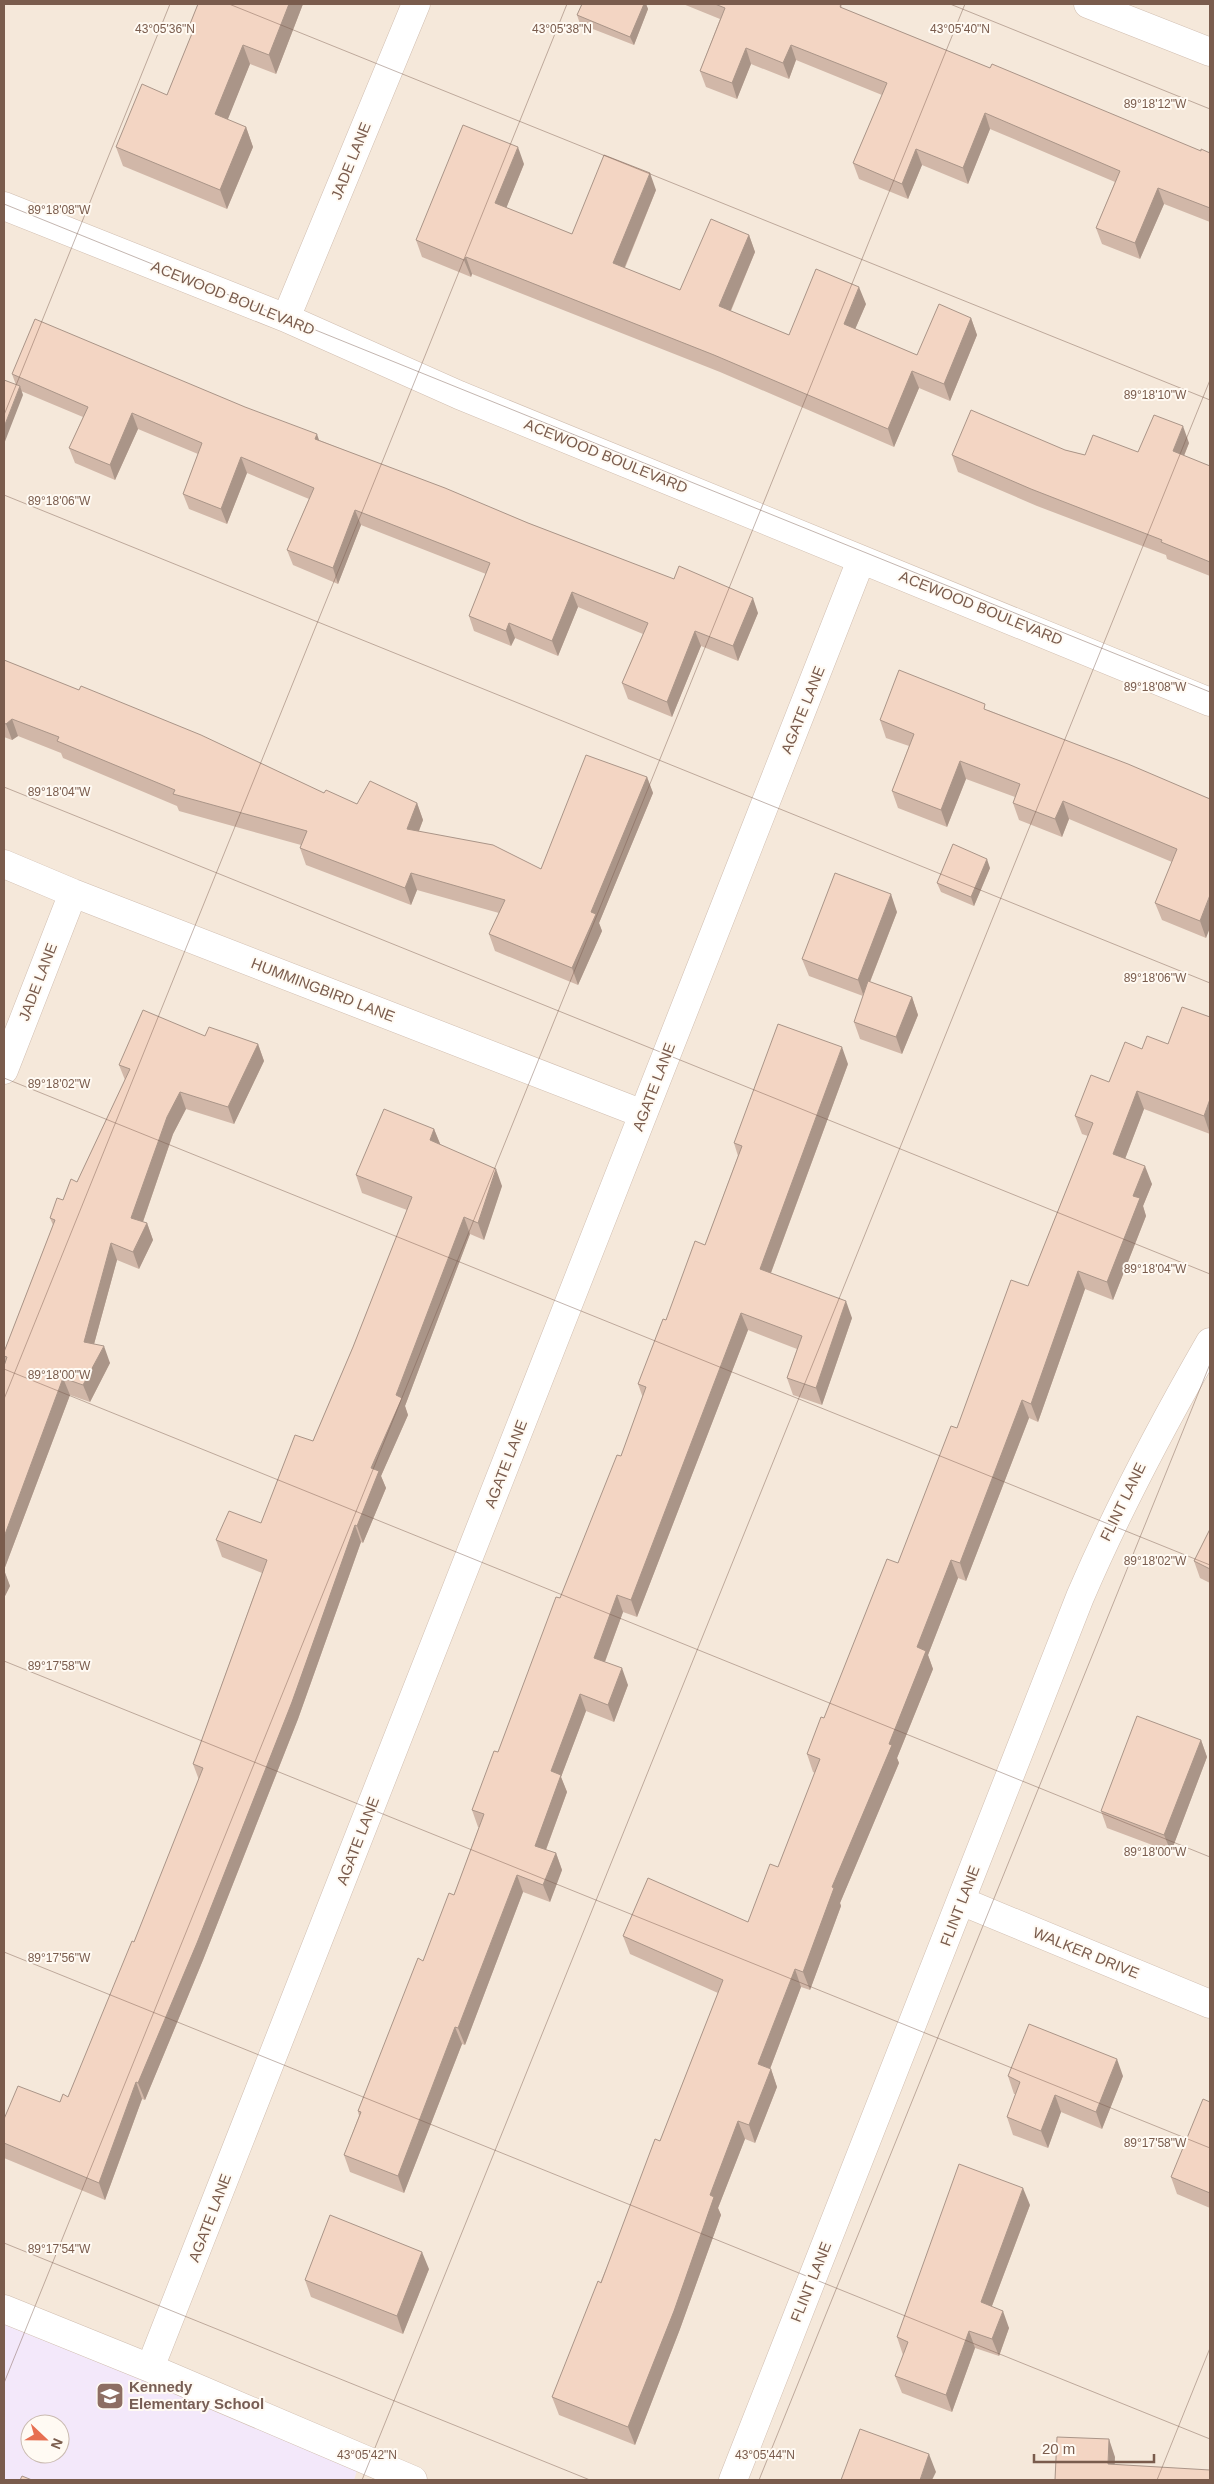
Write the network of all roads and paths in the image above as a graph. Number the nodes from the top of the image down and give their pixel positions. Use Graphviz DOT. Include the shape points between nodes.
graph roads {
  1 [pos="416,4"];
  2 [pos="1088,4"];
  3 [pos="1210,52"];
  4 [pos="4,206"];
  5 [pos="286,318"];
  6 [pos="861,560"];
  7 [pos="1210,702"];
  8 [pos="4,864"];
  9 [pos="73,893"];
  10 [pos="4,1070"];
  11 [pos="643,1114"];
  12 [pos="1210,1342"];
  13 [pos="962,1901"];
  14 [pos="1210,2004"];
  15 [pos="4,2309"];
  16 [pos="150,2368"];
  17 [pos="413,2480"];
  18 [pos="733,2480"];
  1 -- 5 [label="street, JADE LANE"];
  2 -- 3 [label="street"];
  4 -- 5 [label="street, ACEWOOD BOULEVARD"];
  5 -- 6 [label="street, ACEWOOD BOULEVARD" via="459,395"];
  6 -- 7 [label="street, ACEWOOD BOULEVARD"];
  6 -- 11 [label="street, AGATE LANE"];
  8 -- 9 [label="street, HUMMINGBIRD LANE"];
  9 -- 10 [label="street, JADE LANE"];
  9 -- 11 [label="street, HUMMINGBIRD LANE"];
  11 -- 16 [label="street, AGATE LANE"];
  12 -- 13 [label="street, FLINT LANE" via="1157,1434 1110,1526"];
  13 -- 14 [label="street, WALKER DRIVE"];
  13 -- 18 [label="street, FLINT LANE"];
  15 -- 16 [label="street"];
  16 -- 17 [label="street"];
}
